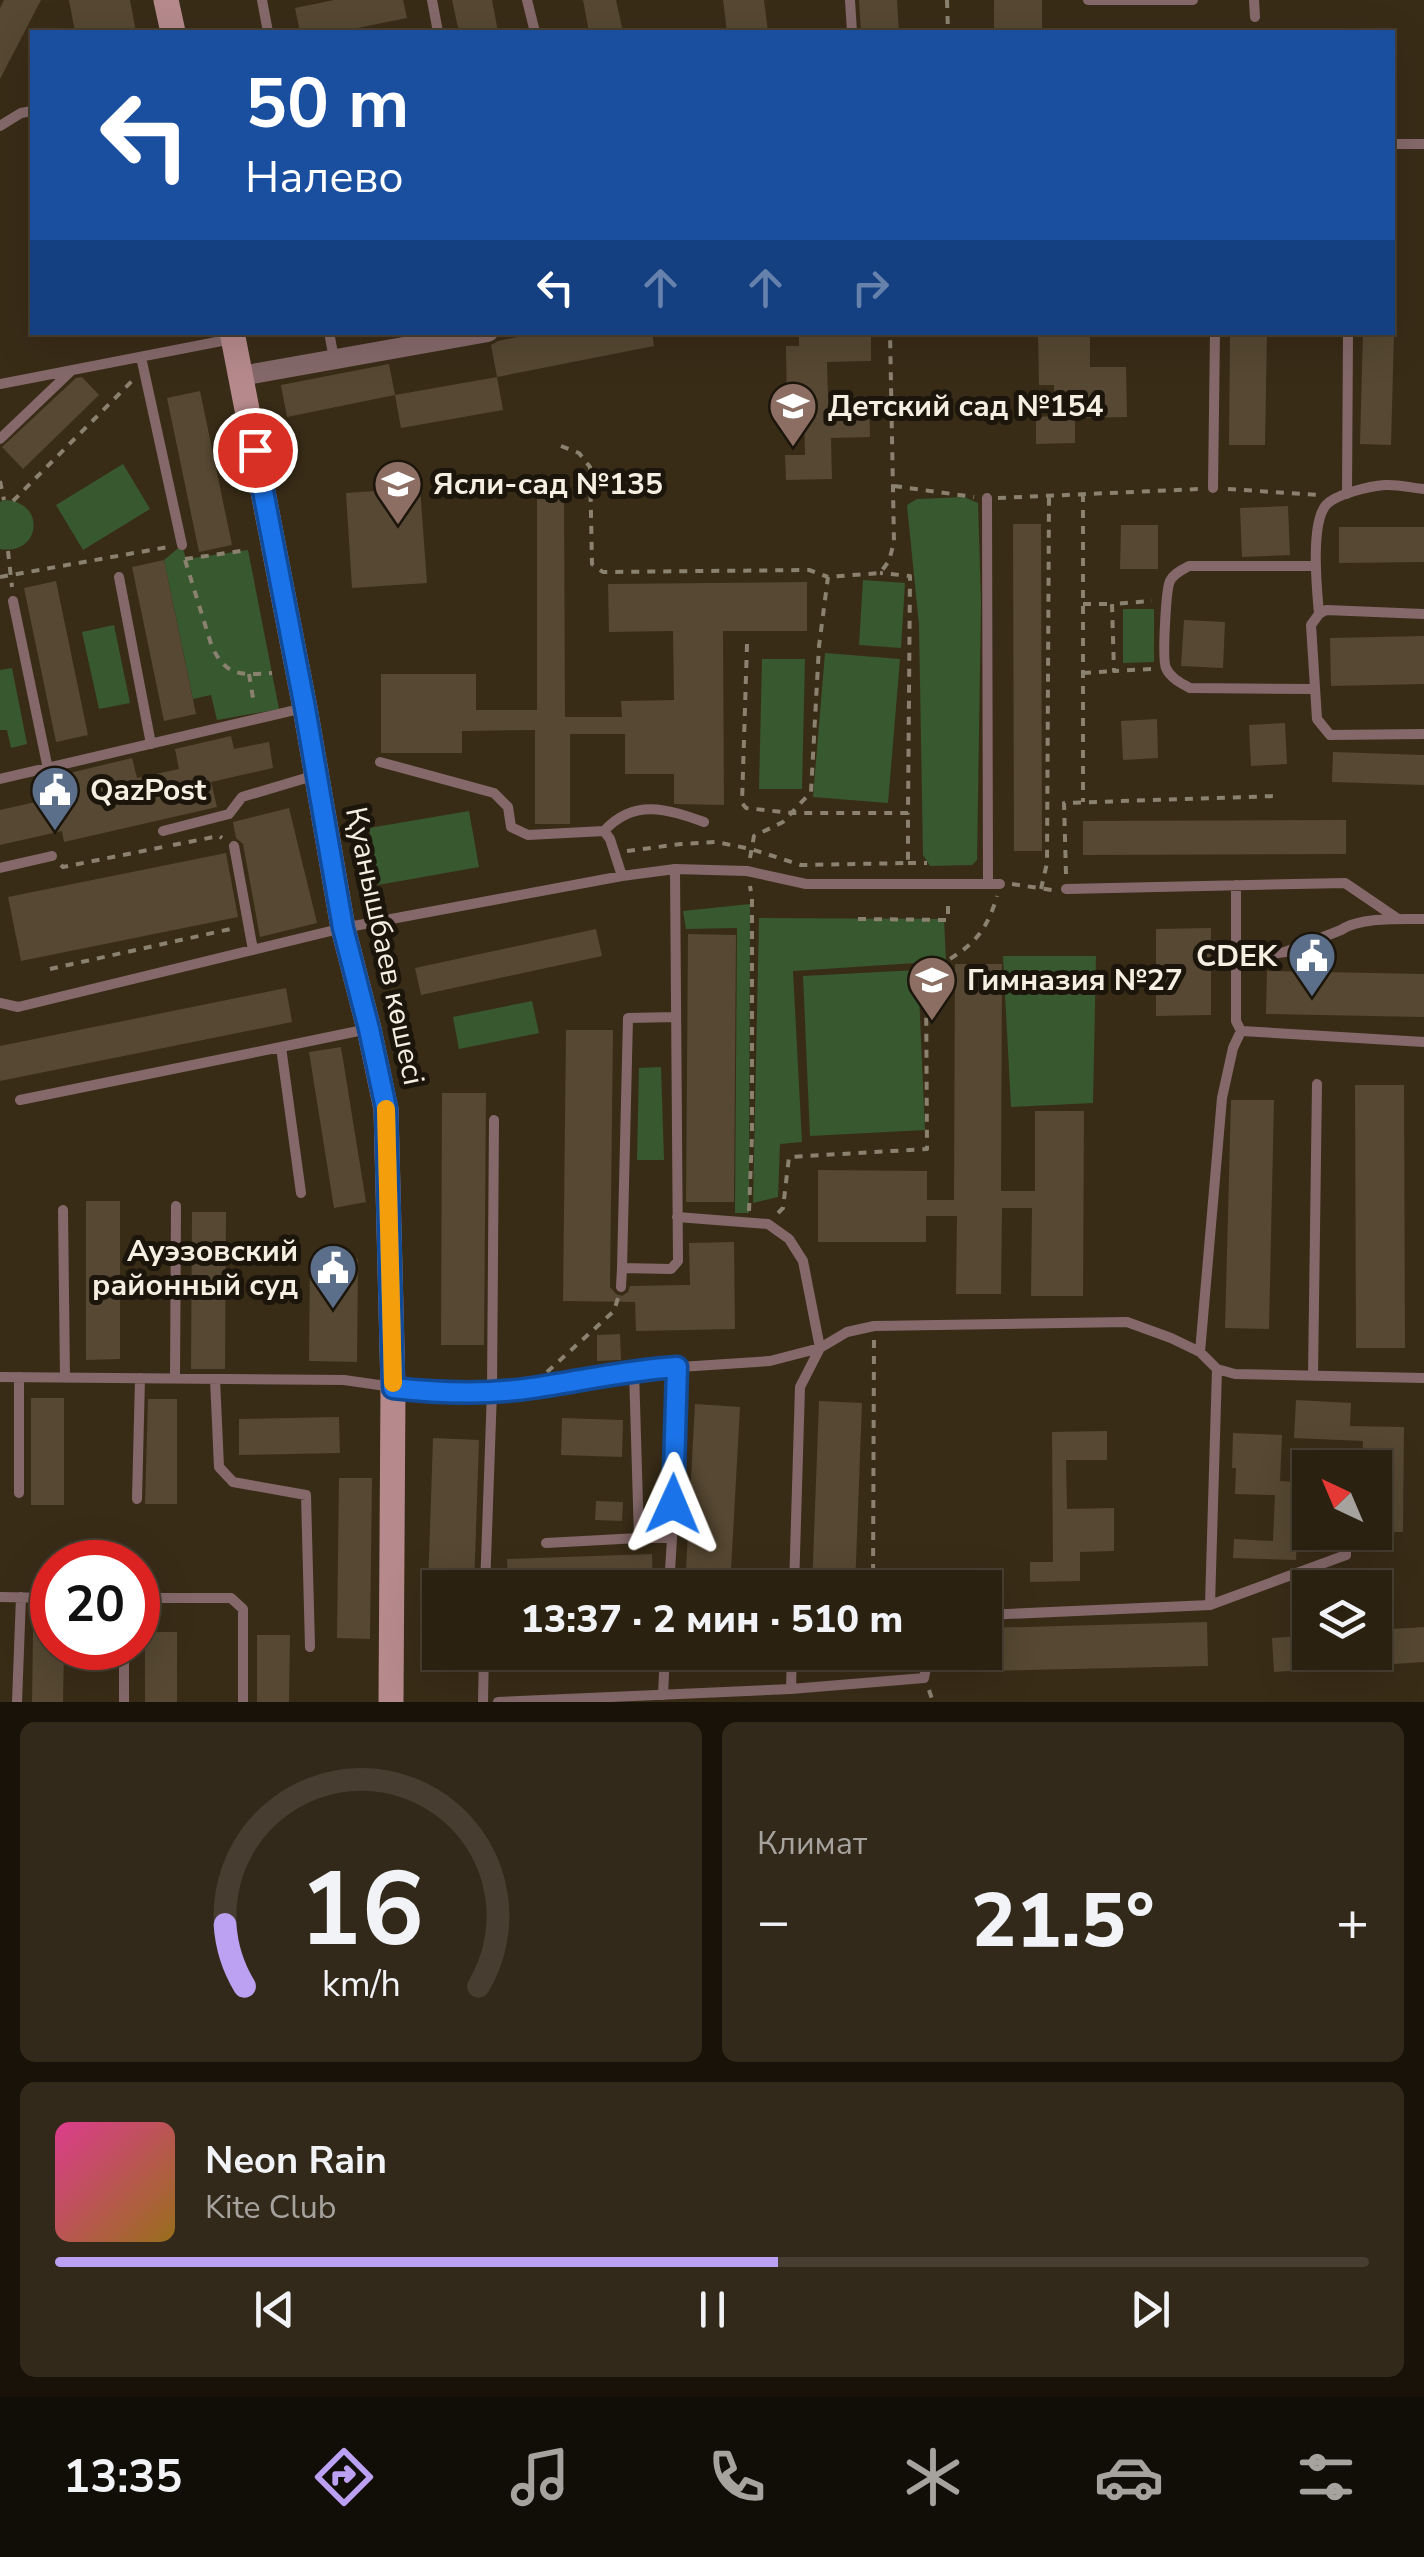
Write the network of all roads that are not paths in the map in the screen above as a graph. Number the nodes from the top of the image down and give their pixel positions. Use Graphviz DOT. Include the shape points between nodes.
graph roads {
  1 [pos="166,0"];
  2 [pos="262,0"];
  3 [pos="432,0"];
  4 [pos="527,0"];
  5 [pos="850,0"];
  6 [pos="1088,0"];
  7 [pos="1193,0"];
  8 [pos="1254,0"];
  9 [pos="1255,17"];
  10 [pos="173,30"];
  11 [pos="268,30"];
  12 [pos="438,30"];
  13 [pos="534,30"];
  14 [pos="852,30"];
  15 [pos="30,111"];
  16 [pos="0,126"];
  17 [pos="1395,144"];
  18 [pos="1424,144"];
  19 [pos="329,335"];
  20 [pos="472,335"];
  21 [pos="1215,335"];
  22 [pos="1348,335"];
  23 [pos="233,336"];
  24 [pos="334,360"];
  25 [pos="143,363"];
  26 [pos="70,371"];
  27 [pos="241,376"];
  28 [pos="0,384"];
  29 [pos="0,439"];
  30 [pos="1213,488"];
  31 [pos="1424,489"];
  32 [pos="1343,495"];
  33 [pos="986,498"];
  34 [pos="182,545"];
  35 [pos="1315,566"];
  36 [pos="120,577"];
  37 [pos="13,601"];
  38 [pos="1319,614"];
  39 [pos="1424,614"];
  40 [pos="1315,689"];
  41 [pos="305,708"];
  42 [pos="1424,734"];
  43 [pos="152,744"];
  44 [pos="380,762"];
  45 [pos="48,769"];
  46 [pos="317,775"];
  47 [pos="0,779"];
  48 [pos="704,822"];
  49 [pos="163,830"];
  50 [pos="604,831"];
  51 [pos="234,846"];
  52 [pos="52,856"];
  53 [pos="0,868"];
  54 [pos="676,869"];
  55 [pos="622,876"];
  56 [pos="1236,885"];
  57 [pos="1066,889"];
  58 [pos="1398,918"];
  59 [pos="1424,919"];
  60 [pos="343,928"];
  61 [pos="253,950"];
  62 [pos="1236,959"];
  63 [pos="0,1003"];
  64 [pos="676,1016"];
  65 [pos="369,1029"];
  66 [pos="1240,1031"];
  67 [pos="1424,1042"];
  68 [pos="280,1047"];
  69 [pos="1317,1084"];
  70 [pos="20,1100"];
  71 [pos="494,1120"];
  72 [pos="301,1193"];
  73 [pos="176,1206"];
  74 [pos="63,1210"];
  75 [pos="676,1217"];
  76 [pos="622,1268"];
  77 [pos="621,1287"];
  78 [pos="820,1348"];
  79 [pos="1200,1352"];
  80 [pos="677,1367"];
  81 [pos="1218,1368"];
  82 [pos="634,1370"];
  83 [pos="1313,1376"];
  84 [pos="0,1377"];
  85 [pos="19,1377"];
  86 [pos="65,1378"];
  87 [pos="140,1378"];
  88 [pos="1424,1378"];
  89 [pos="175,1379"];
  90 [pos="215,1379"];
  91 [pos="393,1388"];
  92 [pos="492,1390"];
  93 [pos="19,1493"];
  94 [pos="137,1499"];
  95 [pos="639,1538"];
  96 [pos="672,1538"];
  97 [pos="546,1543"];
  98 [pos="1346,1550"];
  99 [pos="486,1570"];
  100 [pos="671,1570"];
  101 [pos="795,1570"];
  102 [pos="0,1598"];
  103 [pos="20,1598"];
  104 [pos="30,1598"];
  105 [pos="160,1598"];
  106 [pos="1210,1605"];
  107 [pos="1002,1613"];
  108 [pos="310,1647"];
  109 [pos="124,1670"];
  110 [pos="484,1670"];
  111 [pos="665,1670"];
  112 [pos="791,1670"];
  113 [pos="926,1670"];
  114 [pos="790,1689"];
  115 [pos="663,1695"];
  116 [pos="17,1702"];
  117 [pos="124,1702"];
  118 [pos="243,1702"];
  119 [pos="391,1702"];
  120 [pos="483,1702"];
  121 [pos="498,1702"];
  1 -- 10 [label="street"];
  2 -- 11 [label="lane"];
  3 -- 12 [label="lane"];
  4 -- 13 [label="lane"];
  5 -- 14 [label="lane"];
  6 -- 7 [label="lane"];
  8 -- 9 [label="lane"];
  15 -- 16 [label="lane"];
  17 -- 18 [label="lane"];
  19 -- 24 [label="lane"];
  20 -- 24 [label="street"];
  21 -- 30 [label="lane"];
  22 -- 32 [label="lane"];
  23 -- 25 [label="lane"];
  23 -- 27 [label="street, Қуанышбаев көшесі"];
  24 -- 27 [label="street"];
  25 -- 26 [label="lane"];
  25 -- 34 [label="lane"];
  26 -- 28 [label="lane"];
  26 -- 29 [label="lane"];
  27 -- 41 [label="street, Қуанышбаев көшесі"];
  31 -- 32 [label="lane" via="1386,485"];
  32 -- 35 [label="lane" via="1320,516"];
  33 -- 54 [label="lane" via="994,884 806,884 746,871"];
  35 -- 38 [label="lane"];
  35 -- 40 [label="lane" via="1189,566 1168,585 1165,616 1166,668 1190,688"];
  36 -- 43 [label="lane"];
  37 -- 45 [label="lane"];
  38 -- 39 [label="lane"];
  38 -- 40 [label="lane" via="1312,626"];
  40 -- 42 [label="lane" via="1317,720 1330,735"];
  41 -- 43 [label="lane"];
  41 -- 46 [label="street, Қуанышбаев көшесі"];
  43 -- 45 [label="lane"];
  44 -- 50 [label="lane" via="494,793 508,806 511,827 528,835"];
  45 -- 47 [label="lane"];
  46 -- 49 [label="lane" via="242,797 229,814"];
  46 -- 60 [label="street, Қуанышбаев көшесі"];
  48 -- 50 [label="lane" via="660,808 629,812"];
  50 -- 55 [label="lane"];
  51 -- 61 [label="lane"];
  52 -- 53 [label="lane"];
  54 -- 55 [label="lane"];
  54 -- 64 [label="lane"];
  55 -- 60 [label="lane"];
  56 -- 57 [label="lane"];
  56 -- 58 [label="lane" via="1345,882"];
  56 -- 62 [label="lane"];
  58 -- 59 [label="lane"];
  58 -- 62 [label="lane" via="1349,925 1284,952"];
  60 -- 61 [label="lane"];
  60 -- 65 [label="street, Қуанышбаев көшесі"];
  61 -- 63 [label="lane" via="18,1007"];
  62 -- 66 [label="lane"];
  64 -- 75 [label="lane"];
  64 -- 76 [label="lane" via="628,1018"];
  65 -- 68 [label="lane"];
  65 -- 91 [label="street, Қуанышбаев көшесі" via="386,1108"];
  66 -- 67 [label="lane"];
  66 -- 79 [label="lane" via="1222,1098"];
  68 -- 70 [label="lane"];
  68 -- 72 [label="lane"];
  69 -- 83 [label="lane"];
  71 -- 92 [label="lane"];
  73 -- 89 [label="lane"];
  74 -- 86 [label="lane"];
  75 -- 76 [label="lane" via="675,1266"];
  75 -- 78 [label="lane" via="768,1224 789,1239 803,1261"];
  76 -- 77 [label="lane"];
  78 -- 79 [label="lane" via="874,1326 1127,1322"];
  78 -- 80 [label="lane" via="770,1361"];
  78 -- 101 [label="lane" via="800,1387"];
  79 -- 81 [label="lane"];
  80 -- 82 [label="lane"];
  80 -- 96 [label="lane"];
  81 -- 83 [label="lane"];
  81 -- 106 [label="lane"];
  82 -- 92 [label="lane"];
  82 -- 95 [label="lane"];
  83 -- 88 [label="lane"];
  84 -- 85 [label="lane"];
  85 -- 86 [label="lane"];
  85 -- 93 [label="lane"];
  86 -- 87 [label="lane"];
  87 -- 89 [label="lane"];
  87 -- 94 [label="lane"];
  89 -- 90 [label="lane"];
  90 -- 91 [label="lane" via="344,1380"];
  90 -- 108 [label="lane" via="219,1467 233,1482 306,1495"];
  91 -- 92 [label="lane"];
  91 -- 119 [label="street, Қуанышбаев көшесі"];
  92 -- 99 [label="lane"];
  95 -- 96 [label="lane"];
  95 -- 97 [label="lane"];
  96 -- 100 [label="lane"];
  98 -- 106 [label="lane"];
  102 -- 103 [label="lane"];
  103 -- 104 [label="lane"];
  103 -- 116 [label="lane"];
  105 -- 118 [label="lane" via="231,1598 243,1609"];
  106 -- 107 [label="lane"];
  109 -- 117 [label="lane"];
  110 -- 120 [label="lane"];
  111 -- 115 [label="lane"];
  112 -- 114 [label="lane"];
  113 -- 114 [label="lane" via="924,1678"];
  114 -- 115 [label="lane"];
  115 -- 121 [label="lane"];
}
